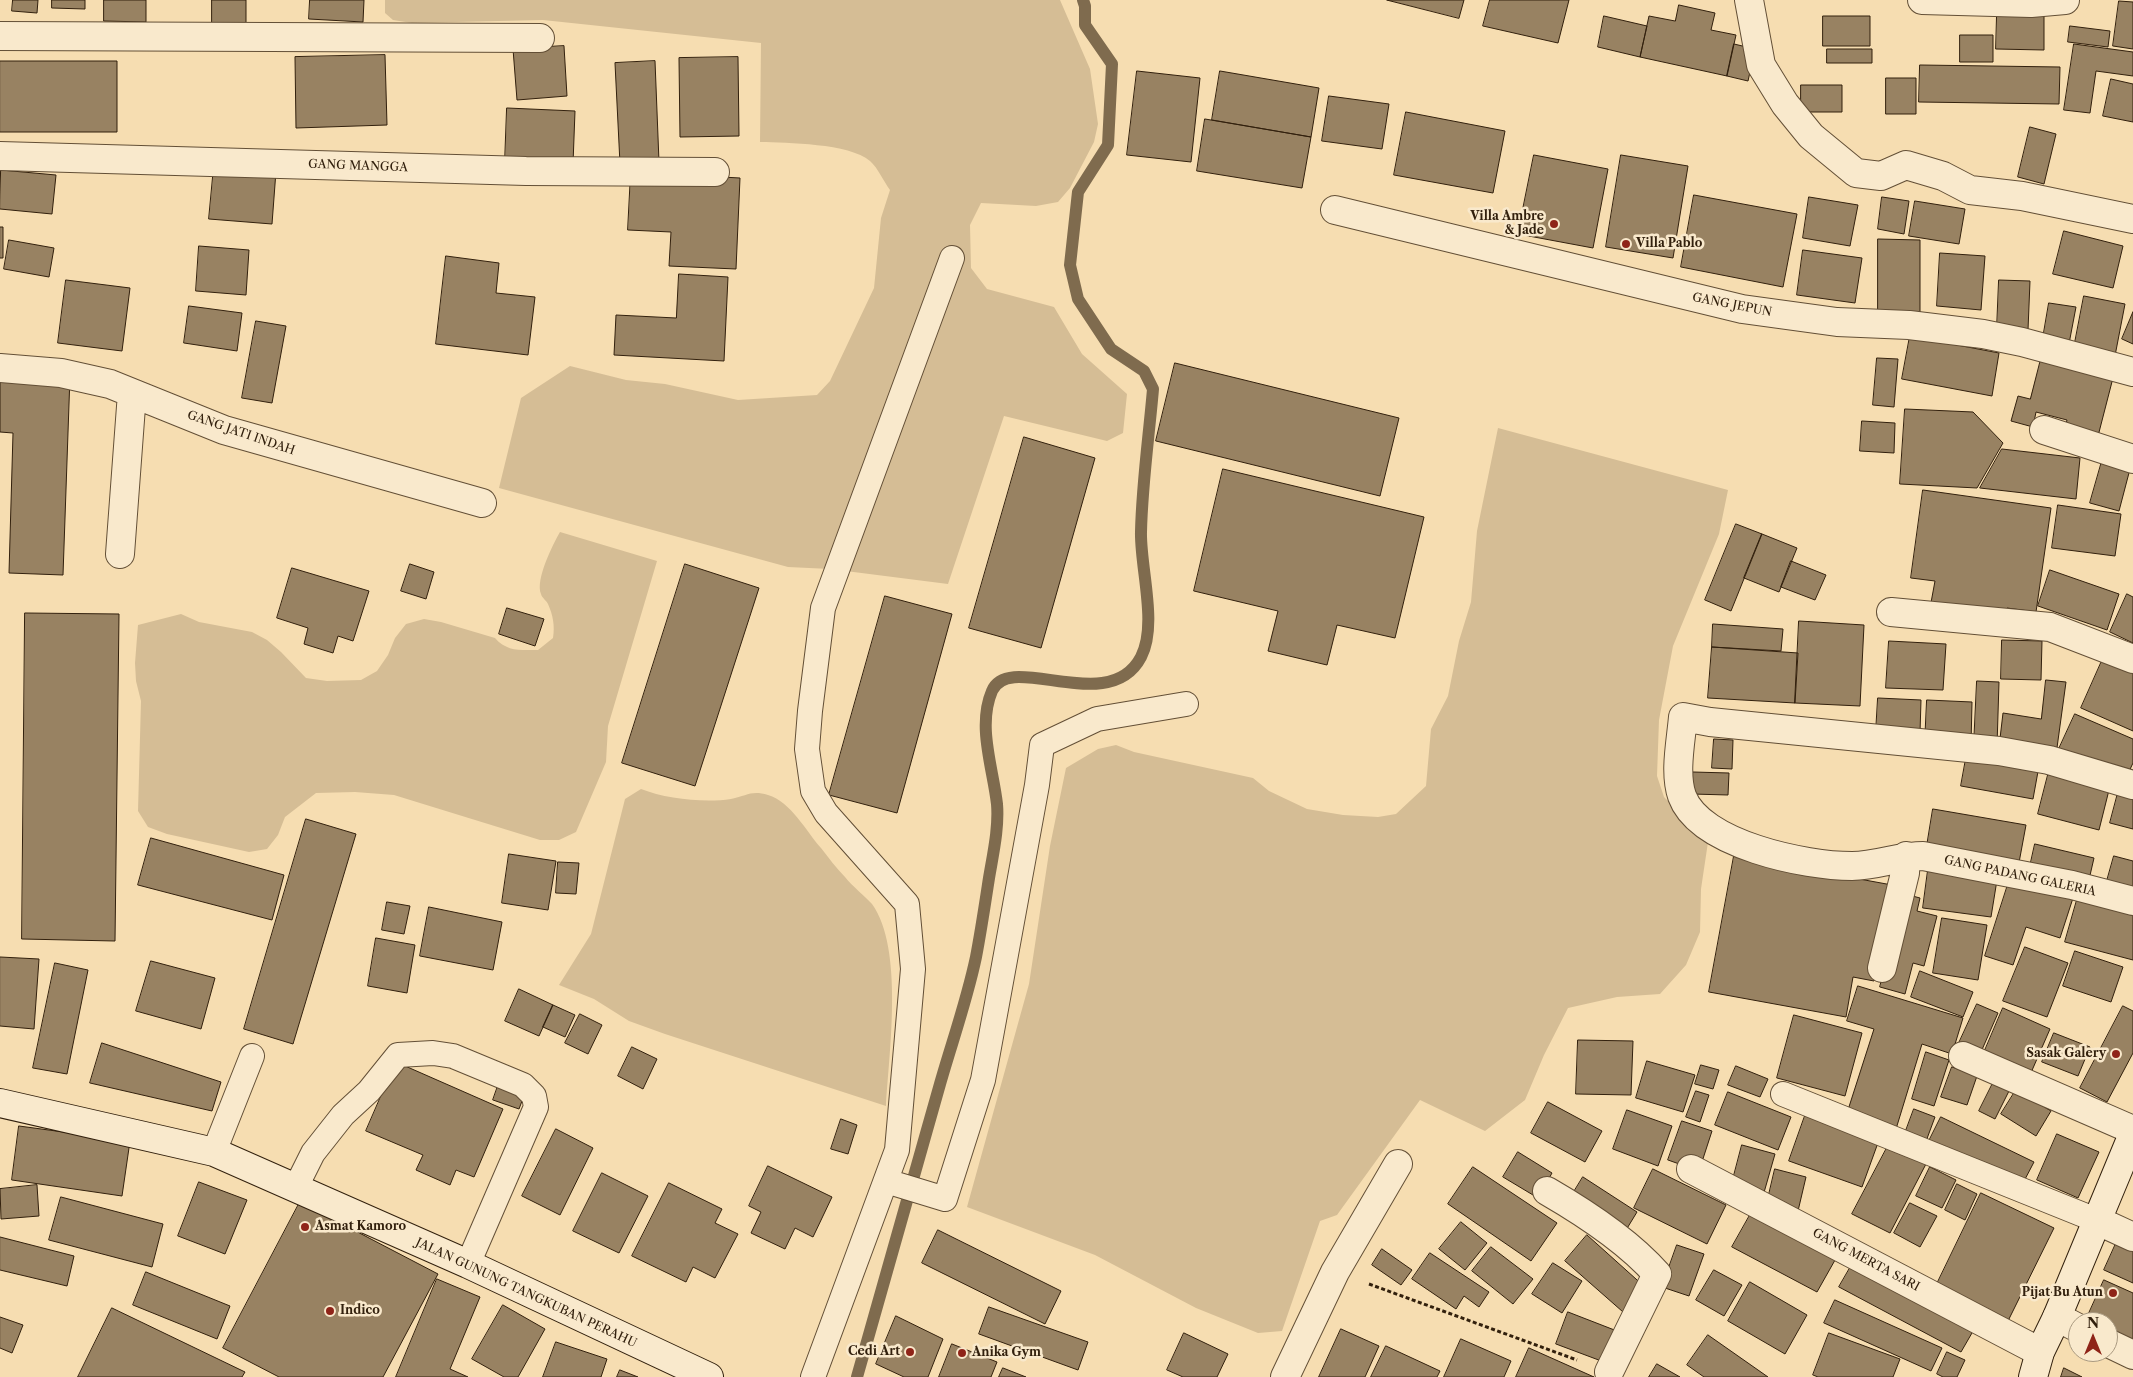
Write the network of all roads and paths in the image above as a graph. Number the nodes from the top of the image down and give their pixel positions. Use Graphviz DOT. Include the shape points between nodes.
graph roads {
  1 [pos="1748,0"];
  2 [pos="1922,0"];
  3 [pos="2065,0"];
  4 [pos="0,36"];
  5 [pos="540,38"];
  6 [pos="0,156"];
  7 [pos="716,172"];
  8 [pos="1335,210"];
  9 [pos="2133,219"];
  10 [pos="952,258"];
  11 [pos="0,368"];
  12 [pos="2133,372"];
  13 [pos="132,393"];
  14 [pos="2044,430"];
  15 [pos="2133,459"];
  16 [pos="482,503"];
  17 [pos="120,554"];
  18 [pos="1891,612"];
  19 [pos="2133,659"];
  20 [pos="1186,704"];
  21 [pos="2133,785"];
  22 [pos="1906,856"];
  23 [pos="2133,901"];
  24 [pos="1882,968"];
  25 [pos="252,1056"];
  26 [pos="1963,1056"];
  27 [pos="1783,1094"];
  28 [pos="0,1103"];
  29 [pos="2133,1130"];
  30 [pos="2133,1134"];
  31 [pos="214,1152"];
  32 [pos="1398,1164"];
  33 [pos="1691,1169"];
  34 [pos="890,1182"];
  35 [pos="295,1189"];
  36 [pos="1547,1192"];
  37 [pos="2096,1220"];
  38 [pos="2133,1237"];
  39 [pos="468,1264"];
  40 [pos="1335,1272"];
  41 [pos="2071,1312"];
  42 [pos="2068,1322"];
  43 [pos="2118,1347"];
  44 [pos="2133,1355"];
  45 [pos="2036,1364"];
  46 [pos="1609,1372"];
  47 [pos="709,1377"];
  48 [pos="813,1377"];
  49 [pos="1285,1377"];
  1 -- 9 [label="street" via="1761,65 1785,104 1811,136 1856,173 1881,176 1906,165 1943,176 1970,190 2022,196"];
  2 -- 3 [label="street" via="2031,3"];
  4 -- 5 [label="street"];
  6 -- 7 [label="street, GANG MANGGA" via="526,171"];
  8 -- 12 [label="street, GANG JEPUN" via="1742,309 1838,322 1909,325 1983,334"];
  10 -- 34 [label="lane" via="823,608 808,730 812,791 832,821 907,904 913,969 897,1150"];
  11 -- 13 [label="street, GANG JATI INDAH" via="78,375"];
  13 -- 16 [label="street, GANG JATI INDAH" via="224,430"];
  13 -- 17 [label="street"];
  14 -- 15 [label="street"];
  18 -- 19 [label="street" via="2050,627"];
  20 -- 34 [label="lane" via="1097,718 1042,746 983,1080 945,1199"];
  21 -- 22 [label="street, GANG PADANG GALERIA" via="2049,760 2000,751 1710,722 1684,716 1680,772 1682,794 1697,818 1708,826 1742,845 1769,854 1821,863 1851,866"];
  22 -- 23 [label="street, GANG PADANG GALERIA" via="1923,856 2072,885"];
  22 -- 24 [label="street" via="1905,873"];
  25 -- 31 [label="lane"];
  26 -- 29 [label="street"];
  27 -- 37 [label="lane"];
  28 -- 31 [label="street, JALAN GUNUNG TANGKUBAN PERAHU"];
  30 -- 37 [label="street"];
  31 -- 35 [label="street, JALAN GUNUNG TANGKUBAN PERAHU"];
  32 -- 40 [label="street"];
  33 -- 45 [label="street, GANG MERTA SARI"];
  34 -- 48 [label="lane"];
  35 -- 39 [label="street, JALAN GUNUNG TANGKUBAN PERAHU"];
  35 -- 39 [label="lane" via="313,1153 398,1055 433,1053 453,1056 523,1084 534,1096 536,1107"];
  36 -- 46 [label="street" via="1616,1238 1657,1274"];
  37 -- 38 [label="street"];
  37 -- 41 [label="street"];
  39 -- 47 [label="street, JALAN GUNUNG TANGKUBAN PERAHU"];
  40 -- 46 [label="path"];
  40 -- 49 [label="street"];
  42 -- 45 [label="street"];
  43 -- 44 [label="street"];
}
